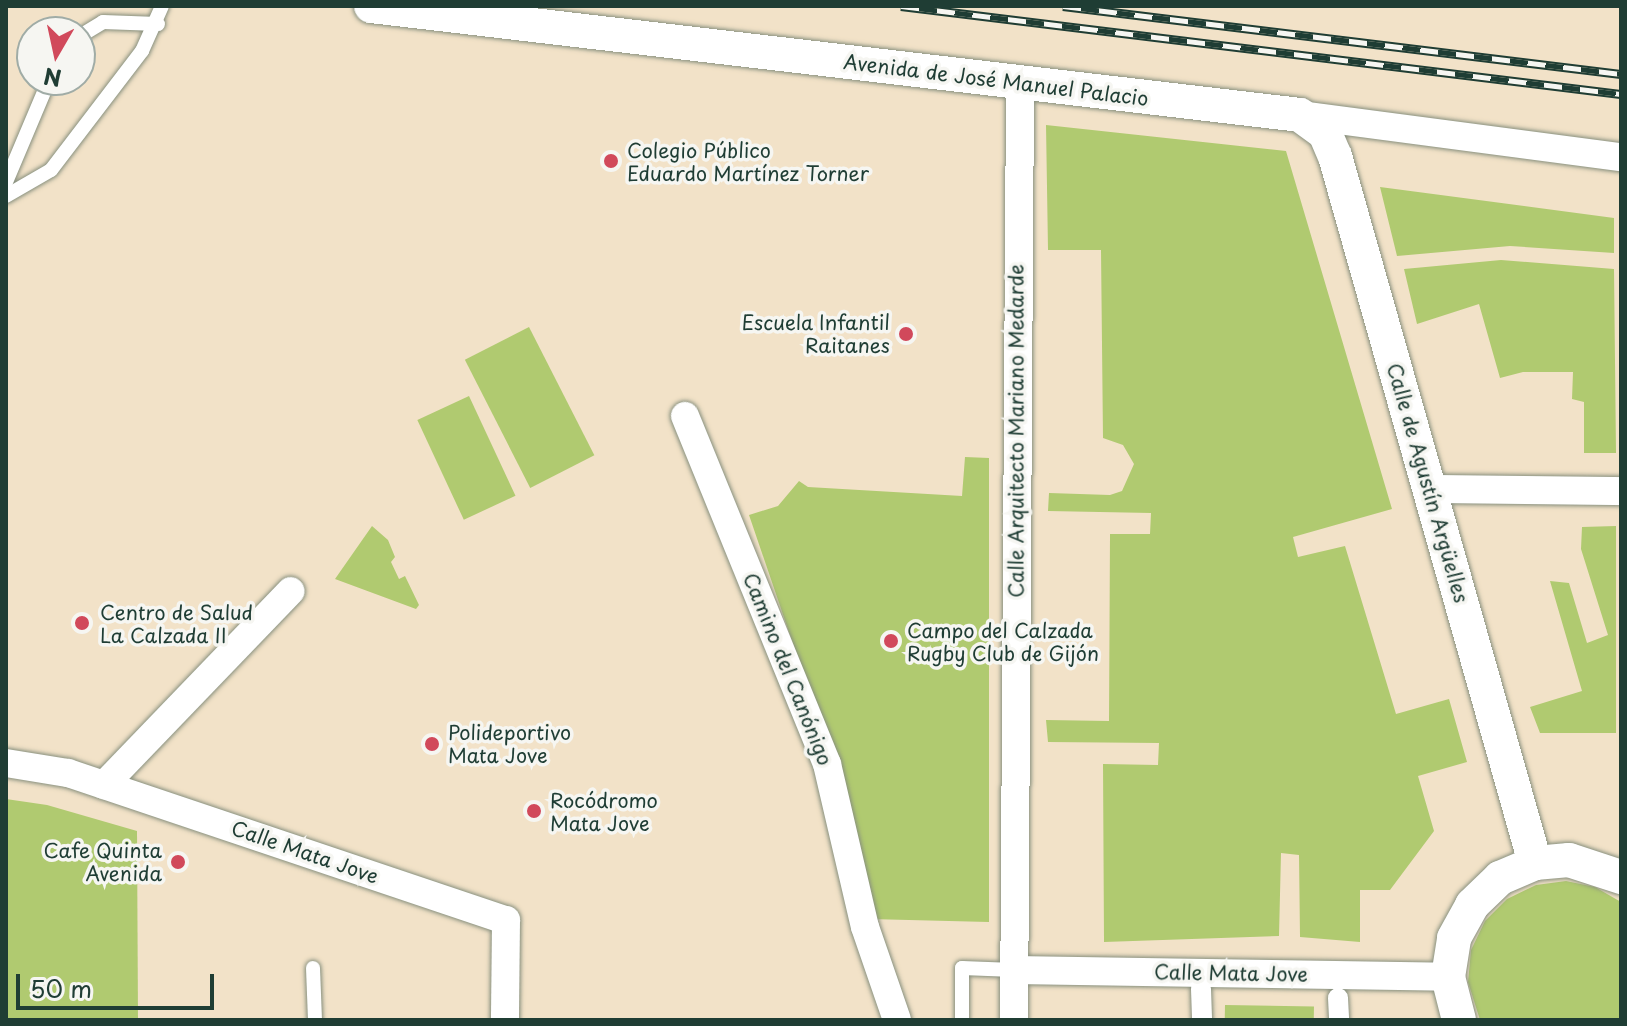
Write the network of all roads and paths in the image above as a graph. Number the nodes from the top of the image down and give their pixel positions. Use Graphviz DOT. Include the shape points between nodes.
graph roads {
  1 [pos="162,6"];
  2 [pos="371,6"];
  3 [pos="158,24"];
  4 [pos="96,26"];
  5 [pos="1020,83"];
  6 [pos="42,96"];
  7 [pos="1300,115"];
  8 [pos="1621,157"];
  9 [pos="6,182"];
  10 [pos="6,196"];
  11 [pos="685,416"];
  12 [pos="1429,489"];
  13 [pos="1621,491"];
  14 [pos="291,591"];
  15 [pos="6,763"];
  16 [pos="104,785"];
  17 [pos="1535,863"];
  18 [pos="1621,877"];
  19 [pos="313,968"];
  20 [pos="1014,970"];
  21 [pos="1448,977"];
  22 [pos="1201,989"];
  23 [pos="1338,998"];
  24 [pos="315,1020"];
  25 [pos="505,1020"];
  26 [pos="897,1020"];
  27 [pos="962,1020"];
  28 [pos="1014,1020"];
  29 [pos="1202,1020"];
  30 [pos="1339,1020"];
  31 [pos="1459,1020"];
  1 -- 3 [label="lane"];
  2 -- 5 [label="street, Avenida de José Manuel Palacio"];
  3 -- 4 [label="lane" via="103,22"];
  3 -- 10 [label="lane" via="51,170"];
  5 -- 7 [label="street, Avenida de José Manuel Palacio"];
  5 -- 20 [label="street, Calle Arquitecto Mariano Medarde"];
  6 -- 9 [label="lane"];
  7 -- 8 [label="street, Avenida de José Manuel Palacio"];
  7 -- 12 [label="street, Calle de Agustín Argüelles" via="1325,133 1335,156"];
  11 -- 26 [label="street, Camino del Canónigo" via="827,764 865,927"];
  12 -- 13 [label="street"];
  12 -- 17 [label="street, Calle de Agustín Argüelles"];
  14 -- 16 [label="street"];
  15 -- 16 [label="street, Calle Mata Jove"];
  16 -- 25 [label="street, Calle Mata Jove" via="506,920"];
  17 -- 18 [label="street" via="1569,860"];
  17 -- 21 [label="street" via="1500,878 1472,905 1454,938"];
  19 -- 24 [label="lane"];
  20 -- 21 [label="street, Calle Mata Jove"];
  20 -- 27 [label="lane" via="962,968"];
  20 -- 28 [label="street, Calle Arquitecto Mariano Medarde"];
  21 -- 31 [label="street"];
  22 -- 29 [label="street"];
  23 -- 30 [label="street"];
}
